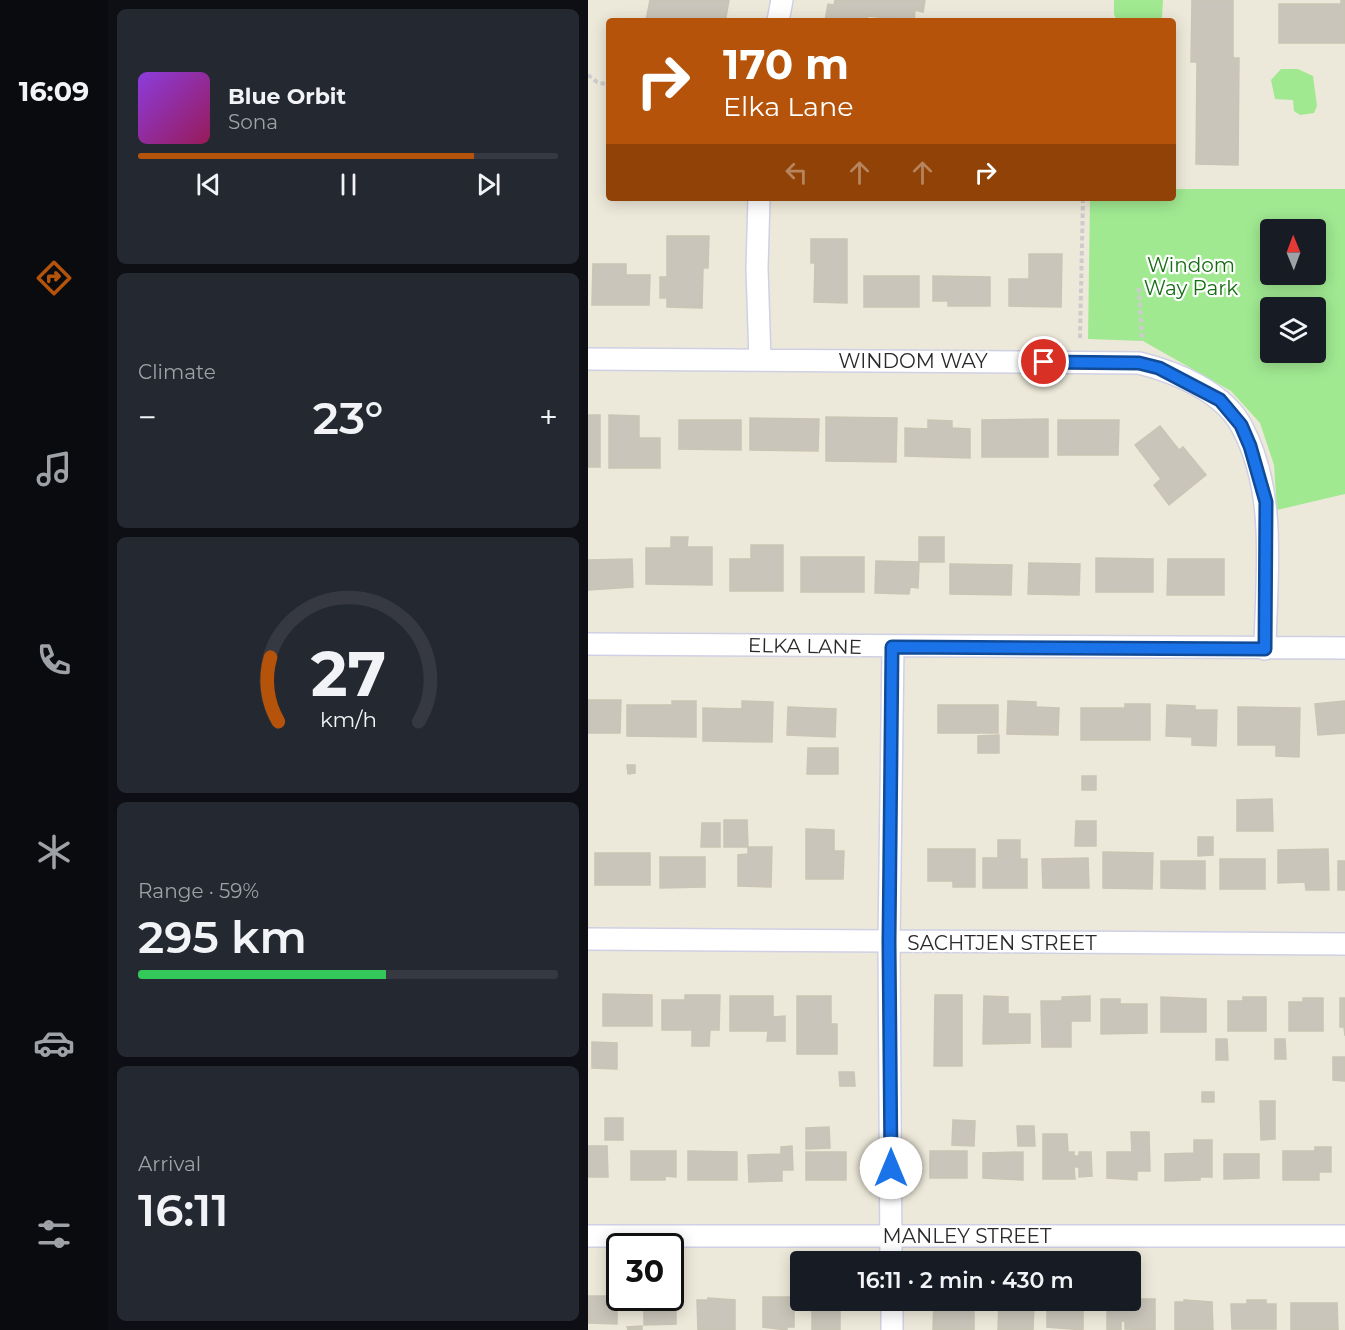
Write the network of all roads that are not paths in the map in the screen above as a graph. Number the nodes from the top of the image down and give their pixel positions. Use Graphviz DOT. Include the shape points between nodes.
graph roads {
  1 [pos="782,0"];
  2 [pos="779,18"];
  3 [pos="759,201"];
  4 [pos="588,359"];
  5 [pos="760,360"];
  6 [pos="588,644"];
  7 [pos="892,647"];
  8 [pos="1345,648"];
  9 [pos="1265,649"];
  10 [pos="588,939"];
  11 [pos="889,942"];
  12 [pos="1345,944"];
  13 [pos="588,1236"];
  14 [pos="891,1236"];
  15 [pos="1345,1236"];
  16 [pos="891,1251"];
  17 [pos="891,1311"];
  18 [pos="892,1330"];
  1 -- 2 [label="street"];
  3 -- 5 [label="street"];
  4 -- 5 [label="street, WINDOM WAY"];
  5 -- 9 [label="street, WINDOM WAY" via="1139,363 1182,378 1220,400 1241,425 1250,446 1266,502"];
  6 -- 7 [label="street, ELKA LANE"];
  7 -- 9 [label="street, ELKA LANE"];
  7 -- 11 [label="street"];
  8 -- 9 [label="street, ELKA LANE"];
  10 -- 11 [label="street, SACHTJEN STREET"];
  11 -- 12 [label="street, SACHTJEN STREET"];
  11 -- 14 [label="street"];
  13 -- 14 [label="street, MANLEY STREET"];
  14 -- 15 [label="street, MANLEY STREET"];
  14 -- 16 [label="street"];
  17 -- 18 [label="street"];
}
